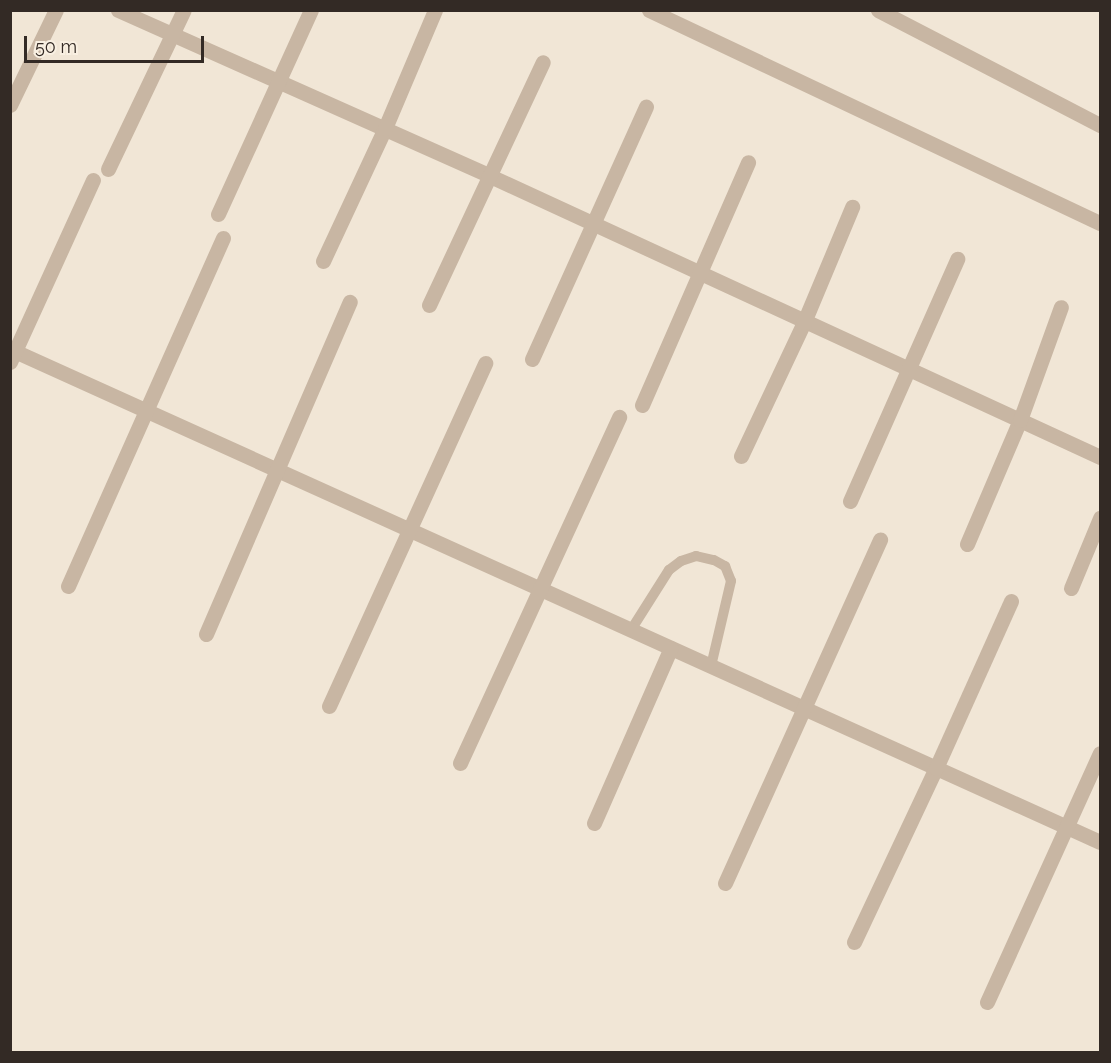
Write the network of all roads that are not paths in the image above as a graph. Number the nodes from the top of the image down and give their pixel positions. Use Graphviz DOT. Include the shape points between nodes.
graph roads {
  1 [pos="56,10"];
  2 [pos="118,10"];
  3 [pos="184,10"];
  4 [pos="311,10"];
  5 [pos="435,10"];
  6 [pos="649,10"];
  7 [pos="878,10"];
  8 [pos="173,35"];
  9 [pos="543,62"];
  10 [pos="280,82"];
  11 [pos="10,105"];
  12 [pos="646,107"];
  13 [pos="1101,125"];
  14 [pos="385,128"];
  15 [pos="748,162"];
  16 [pos="108,169"];
  17 [pos="490,176"];
  18 [pos="93,180"];
  19 [pos="852,207"];
  20 [pos="218,214"];
  21 [pos="1101,223"];
  22 [pos="594,224"];
  23 [pos="223,238"];
  24 [pos="957,259"];
  25 [pos="323,261"];
  26 [pos="700,272"];
  27 [pos="350,302"];
  28 [pos="429,305"];
  29 [pos="1061,307"];
  30 [pos="804,322"];
  31 [pos="12,354"];
  32 [pos="532,359"];
  33 [pos="485,363"];
  34 [pos="908,367"];
  35 [pos="642,405"];
  36 [pos="146,411"];
  37 [pos="619,417"];
  38 [pos="1020,420"];
  39 [pos="741,456"];
  40 [pos="1101,457"];
  41 [pos="279,470"];
  42 [pos="850,501"];
  43 [pos="1101,518"];
  44 [pos="410,530"];
  45 [pos="880,539"];
  46 [pos="967,544"];
  47 [pos="69,586"];
  48 [pos="1071,588"];
  49 [pos="541,589"];
  50 [pos="1011,601"];
  51 [pos="631,630"];
  52 [pos="206,634"];
  53 [pos="670,648"];
  54 [pos="711,666"];
  55 [pos="329,706"];
  56 [pos="806,709"];
  57 [pos="1101,753"];
  58 [pos="460,763"];
  59 [pos="936,768"];
  60 [pos="594,823"];
  61 [pos="1067,827"];
  62 [pos="1101,842"];
  63 [pos="725,883"];
  64 [pos="854,942"];
  65 [pos="987,1002"];
  1 -- 11 [label="street"];
  2 -- 8 [label="street"];
  3 -- 8 [label="street"];
  4 -- 10 [label="street"];
  5 -- 14 [label="street"];
  6 -- 21 [label="street"];
  7 -- 13 [label="street"];
  8 -- 10 [label="street"];
  8 -- 16 [label="street"];
  9 -- 17 [label="street"];
  10 -- 14 [label="street"];
  10 -- 20 [label="street"];
  12 -- 22 [label="street"];
  14 -- 17 [label="street"];
  14 -- 25 [label="street"];
  15 -- 26 [label="street"];
  17 -- 22 [label="street"];
  17 -- 28 [label="street"];
  18 -- 31 [label="street"];
  19 -- 30 [label="street"];
  22 -- 26 [label="street"];
  22 -- 32 [label="street"];
  23 -- 36 [label="street"];
  24 -- 34 [label="street"];
  26 -- 30 [label="street"];
  26 -- 35 [label="street"];
  27 -- 41 [label="street"];
  29 -- 38 [label="street"];
  30 -- 34 [label="street"];
  30 -- 39 [label="street"];
  31 -- 36 [label="street"];
  33 -- 44 [label="street"];
  34 -- 38 [label="street"];
  34 -- 42 [label="street"];
  36 -- 41 [label="street"];
  36 -- 47 [label="street"];
  37 -- 49 [label="street"];
  38 -- 40 [label="street"];
  38 -- 46 [label="street"];
  41 -- 44 [label="street"];
  41 -- 52 [label="street"];
  43 -- 48 [label="street"];
  44 -- 49 [label="street"];
  44 -- 55 [label="street"];
  45 -- 56 [label="street"];
  49 -- 51 [label="street"];
  49 -- 58 [label="street"];
  50 -- 59 [label="street"];
  51 -- 53 [label="street"];
  51 -- 54 [label="lane" via="669,570 696,556 714,560 725,566 731,581"];
  53 -- 54 [label="street"];
  53 -- 60 [label="street"];
  54 -- 56 [label="street"];
  56 -- 59 [label="street"];
  56 -- 63 [label="street"];
  57 -- 61 [label="street"];
  59 -- 61 [label="street"];
  59 -- 64 [label="street"];
  61 -- 62 [label="street"];
  61 -- 65 [label="street"];
}
